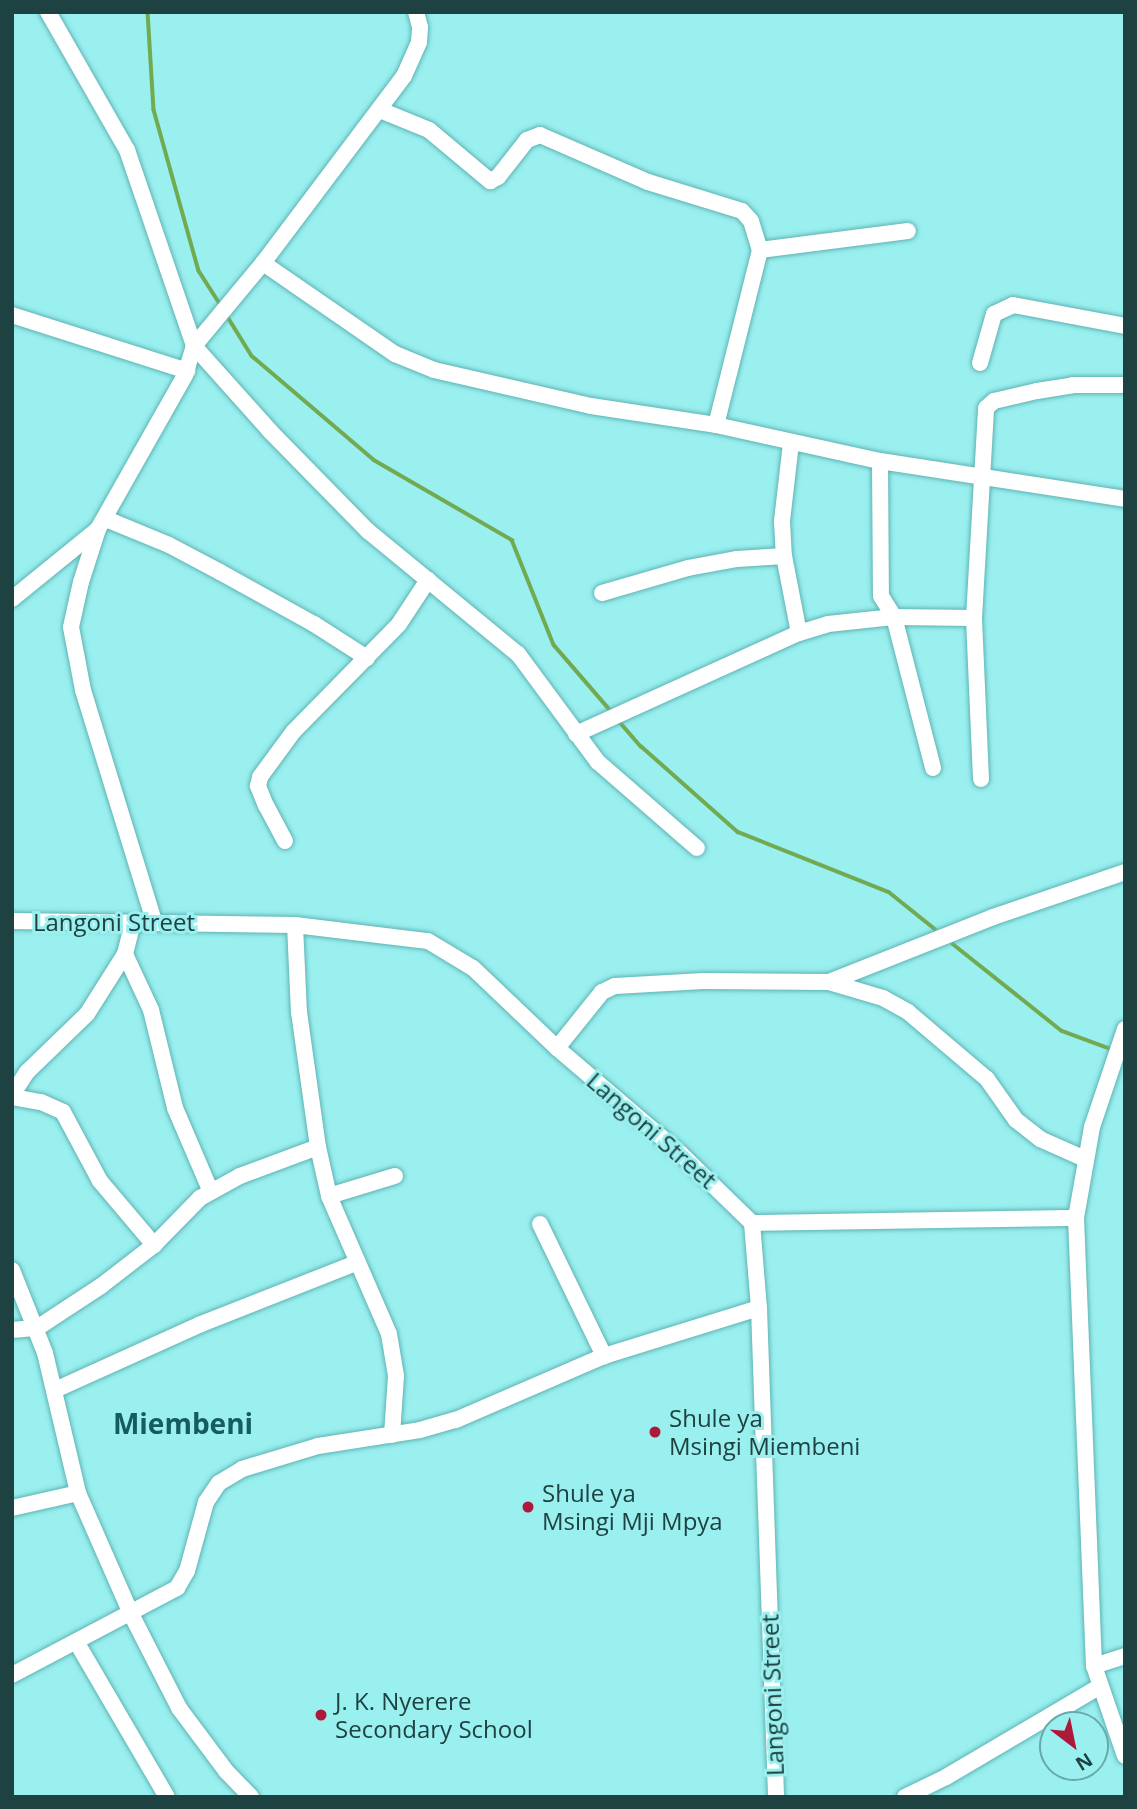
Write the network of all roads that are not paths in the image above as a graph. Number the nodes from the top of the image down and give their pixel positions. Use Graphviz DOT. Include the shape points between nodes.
graph roads {
  1 [pos="48,12"];
  2 [pos="416,12"];
  3 [pos="380,110"];
  4 [pos="908,231"];
  5 [pos="760,250"];
  6 [pos="262,263"];
  7 [pos="12,315"];
  8 [pos="1125,326"];
  9 [pos="194,346"];
  10 [pos="980,363"];
  11 [pos="187,371"];
  12 [pos="1125,385"];
  13 [pos="716,425"];
  14 [pos="791,443"];
  15 [pos="880,461"];
  16 [pos="981,479"];
  17 [pos="1125,499"];
  18 [pos="102,524"];
  19 [pos="784,556"];
  20 [pos="428,580"];
  21 [pos="602,593"];
  22 [pos="12,598"];
  23 [pos="894,617"];
  24 [pos="974,618"];
  25 [pos="799,633"];
  26 [pos="367,658"];
  27 [pos="576,734"];
  28 [pos="933,768"];
  29 [pos="981,779"];
  30 [pos="285,841"];
  31 [pos="697,848"];
  32 [pos="1125,872"];
  33 [pos="12,921"];
  34 [pos="154,921"];
  35 [pos="132,922"];
  36 [pos="295,925"];
  37 [pos="125,954"];
  38 [pos="829,982"];
  39 [pos="1125,1029"];
  40 [pos="557,1048"];
  41 [pos="12,1096"];
  42 [pos="318,1147"];
  43 [pos="1085,1159"];
  44 [pos="395,1176"];
  45 [pos="211,1192"];
  46 [pos="329,1196"];
  47 [pos="1076,1218"];
  48 [pos="752,1223"];
  49 [pos="540,1224"];
  50 [pos="154,1245"];
  51 [pos="356,1263"];
  52 [pos="12,1270"];
  53 [pos="759,1308"];
  54 [pos="37,1328"];
  55 [pos="12,1330"];
  56 [pos="604,1356"];
  57 [pos="55,1390"];
  58 [pos="391,1435"];
  59 [pos="78,1493"];
  60 [pos="12,1508"];
  61 [pos="131,1614"];
  62 [pos="77,1643"];
  63 [pos="1125,1656"];
  64 [pos="1094,1666"];
  65 [pos="12,1675"];
  66 [pos="1099,1687"];
  67 [pos="1124,1753"];
  68 [pos="167,1797"];
  69 [pos="251,1797"];
  70 [pos="776,1797"];
  71 [pos="905,1797"];
  1 -- 9 [label="street" via="127,150"];
  2 -- 3 [label="street" via="420,27 415,56"];
  3 -- 5 [label="street" via="429,130 490,181 527,140 540,135 648,181 728,204 751,221"];
  3 -- 6 [label="street"];
  4 -- 5 [label="street"];
  5 -- 13 [label="street"];
  6 -- 9 [label="street"];
  6 -- 13 [label="street" via="395,354 434,370 591,406"];
  7 -- 11 [label="street"];
  8 -- 10 [label="street" via="1013,305 994,314"];
  9 -- 11 [label="street"];
  9 -- 20 [label="street" via="368,531"];
  11 -- 18 [label="street"];
  12 -- 16 [label="street" via="1073,385 989,403"];
  13 -- 14 [label="street"];
  14 -- 15 [label="street"];
  14 -- 19 [label="street" via="782,504"];
  15 -- 16 [label="street"];
  15 -- 23 [label="street" via="881,596"];
  16 -- 17 [label="street"];
  16 -- 24 [label="street"];
  18 -- 22 [label="street"];
  18 -- 26 [label="street" via="169,545"];
  18 -- 34 [label="street" via="71,627 83,690"];
  19 -- 21 [label="street" via="688,568"];
  19 -- 25 [label="street"];
  20 -- 26 [label="street" via="399,624"];
  20 -- 27 [label="street" via="518,654"];
  23 -- 24 [label="street"];
  23 -- 25 [label="street" via="828,624"];
  23 -- 28 [label="street"];
  24 -- 29 [label="street"];
  25 -- 27 [label="street"];
  26 -- 30 [label="street" via="293,732 260,777 258,786 265,806"];
  27 -- 31 [label="street" via="598,762"];
  32 -- 38 [label="street" via="993,916"];
  33 -- 35 [label="street, Langoni Street"];
  34 -- 35 [label="street, Langoni Street"];
  34 -- 36 [label="street, Langoni Street"];
  35 -- 37 [label="street"];
  36 -- 40 [label="street, Langoni Street" via="428,941 473,968"];
  36 -- 42 [label="street" via="299,1012"];
  37 -- 41 [label="street" via="87,1014 27,1072"];
  37 -- 45 [label="street" via="151,1010 175,1108"];
  38 -- 40 [label="street" via="691,981 615,986 602,992"];
  38 -- 43 [label="street" via="883,998 908,1012 987,1079 1016,1120 1040,1139"];
  39 -- 43 [label="street"];
  40 -- 48 [label="street, Langoni Street" via="681,1154"];
  41 -- 50 [label="street" via="63,1112 100,1181"];
  42 -- 45 [label="street" via="240,1176"];
  42 -- 46 [label="street"];
  43 -- 47 [label="street"];
  44 -- 46 [label="street"];
  45 -- 50 [label="street"];
  46 -- 51 [label="street"];
  47 -- 48 [label="street"];
  47 -- 64 [label="street"];
  48 -- 53 [label="street, Langoni Street"];
  49 -- 56 [label="street"];
  50 -- 54 [label="street"];
  51 -- 57 [label="street" via="201,1324"];
  51 -- 58 [label="street" via="389,1334 396,1376"];
  52 -- 54 [label="street"];
  53 -- 56 [label="street"];
  53 -- 70 [label="street, Langoni Street"];
  54 -- 55 [label="street"];
  54 -- 57 [label="street"];
  56 -- 58 [label="street" via="456,1420"];
  57 -- 59 [label="street"];
  58 -- 61 [label="street" via="280,1455 219,1483 205,1502 187,1571 177,1588"];
  59 -- 60 [label="street"];
  59 -- 61 [label="street"];
  61 -- 62 [label="street"];
  61 -- 69 [label="street" via="179,1708"];
  62 -- 65 [label="street"];
  62 -- 68 [label="street"];
  63 -- 64 [label="street"];
  64 -- 66 [label="street"];
  66 -- 67 [label="street"];
  66 -- 71 [label="street"];
}
